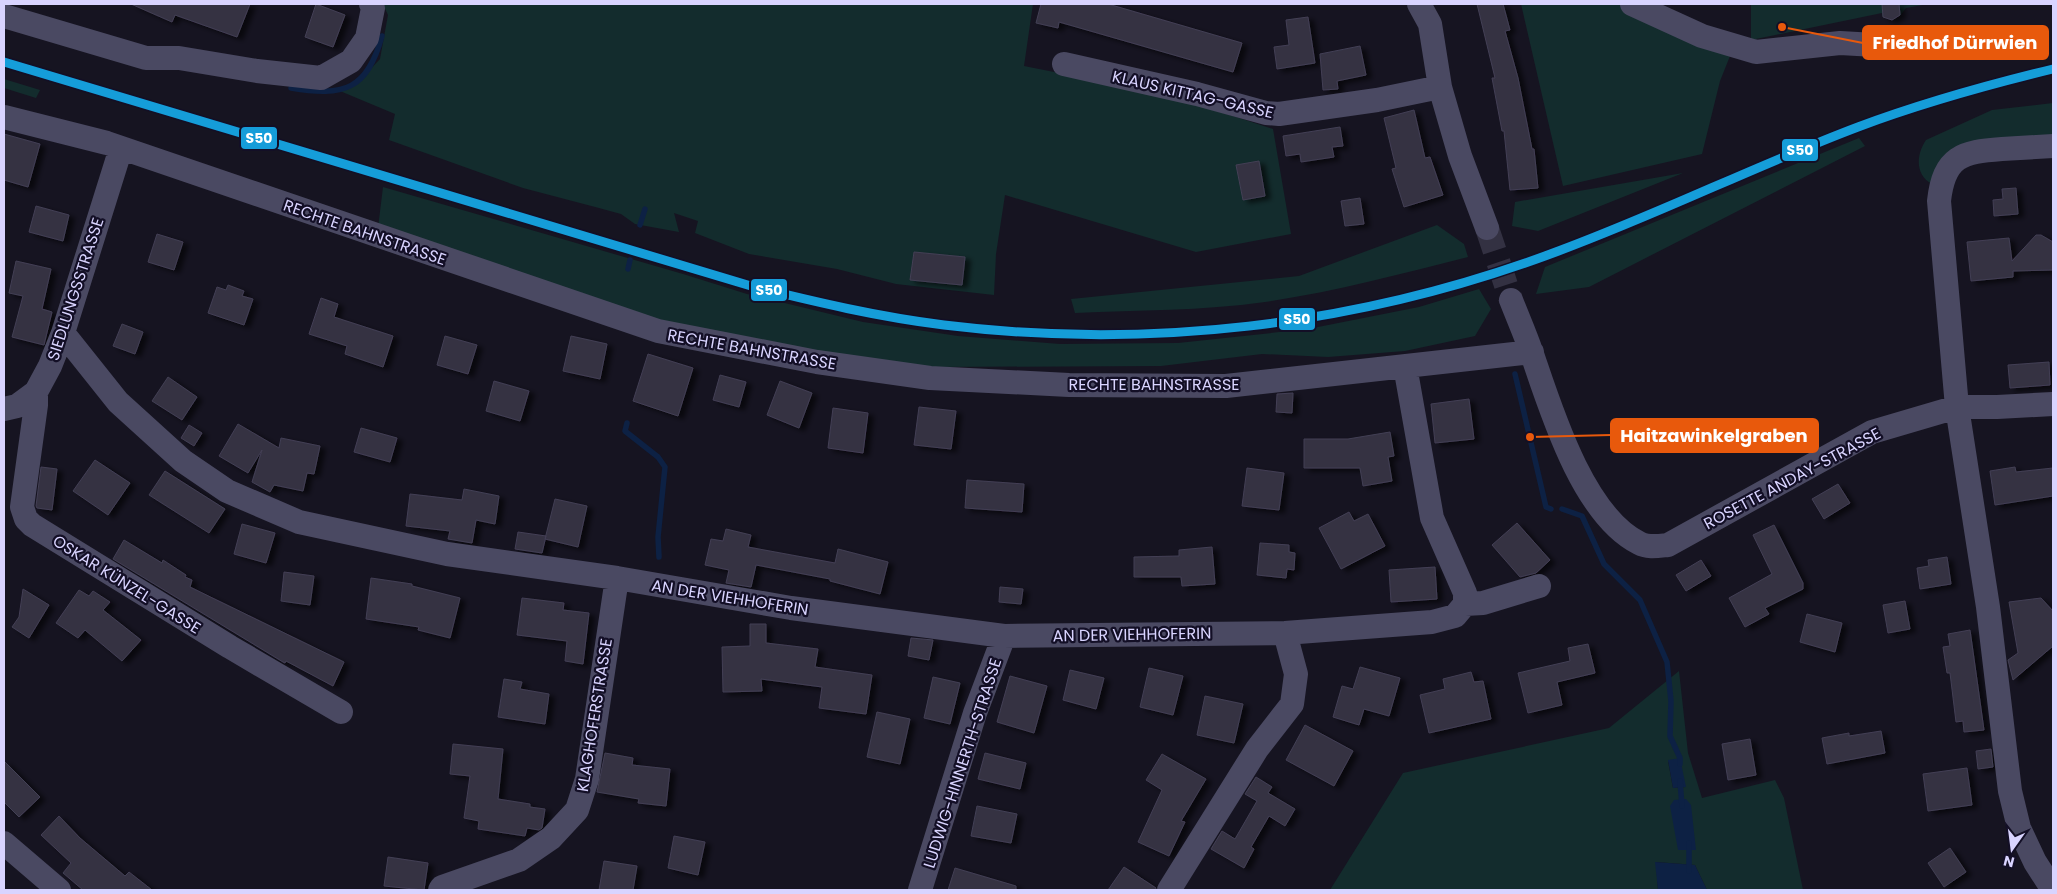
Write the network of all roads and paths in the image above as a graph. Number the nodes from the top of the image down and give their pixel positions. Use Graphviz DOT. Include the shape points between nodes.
graph roads {
  1 [pos="371,4"];
  2 [pos="1419,4"];
  3 [pos="1632,4"];
  4 [pos="4,16"];
  5 [pos="1875,45"];
  6 [pos="1064,64"];
  7 [pos="1440,87"];
  8 [pos="4,117"];
  9 [pos="2053,146"];
  10 [pos="121,148"];
  11 [pos="1487,228"];
  12 [pos="1511,300"];
  13 [pos="63,333"];
  14 [pos="1532,352"];
  15 [pos="1405,366"];
  16 [pos="36,392"];
  17 [pos="2053,404"];
  18 [pos="1957,407"];
  19 [pos="4,409"];
  20 [pos="617,578"];
  21 [pos="1539,586"];
  22 [pos="1465,604"];
  23 [pos="1285,633"];
  24 [pos="1004,636"];
  25 [pos="341,712"];
  26 [pos="4,843"];
  27 [pos="59,890"];
  28 [pos="440,890"];
  29 [pos="920,890"];
  30 [pos="1169,890"];
  31 [pos="2053,890"];
  1 -- 4 [label="street" via="367,38 351,61 321,78 179,58 144,66"];
  2 -- 7 [label="street" via="1430,24"];
  3 -- 5 [label="street" via="1702,36 1756,52 1840,43"];
  6 -- 7 [label="street, KLAUS KITTAG-GASSE" via="1278,114"];
  7 -- 11 [label="street" via="1460,156"];
  8 -- 10 [label="street, RECHTE BAHNSTRASSE"];
  9 -- 18 [label="street" via="1974,151 1958,158 1945,174 1938,201"];
  10 -- 13 [label="street, SIEDLUNGSSTRASSE"];
  10 -- 15 [label="street, RECHTE BAHNSTRASSE" via="658,332 817,362 930,378 1078,385 1226,386"];
  12 -- 14 [label="street, ROSETTE ANDAY-STRASSE"];
  13 -- 16 [label="street, SIEDLUNGSSTRASSE"];
  13 -- 20 [label="street, AN DER VIEHHOFERIN" via="118,402 183,461 227,491 270,511 299,522 447,554"];
  14 -- 15 [label="street, RECHTE BAHNSTRASSE"];
  14 -- 18 [label="street, ROSETTE ANDAY-STRASSE" via="1571,460 1600,508 1624,534 1640,544 1654,547 1668,545 1872,432"];
  15 -- 22 [label="street" via="1432,518 1465,593"];
  16 -- 19 [label="street, SIEDLUNGSSTRASSE" via="17,406"];
  16 -- 25 [label="street, OSKAR KÜNZEL-GASSE" via="22,507 26,519"];
  17 -- 18 [label="street, ROSETTE ANDAY-STRASSE"];
  18 -- 31 [label="street" via="1988,607 2010,791 2019,828"];
  20 -- 24 [label="street, AN DER VIEHHOFERIN" via="791,608"];
  20 -- 28 [label="street, KLAGHOFERSTRASSE" via="586,779 577,810 551,838 519,860"];
  21 -- 22 [label="street, AN DER VIEHHOFERIN" via="1483,603"];
  22 -- 23 [label="street, AN DER VIEHHOFERIN" via="1455,616 1432,622"];
  23 -- 24 [label="street, AN DER VIEHHOFERIN"];
  23 -- 30 [label="street" via="1296,674 1292,704 1257,749"];
  24 -- 29 [label="street, LUDWIG-HINNERTH-STRASSE" via="975,713"];
  26 -- 27 [label="street"];
}
